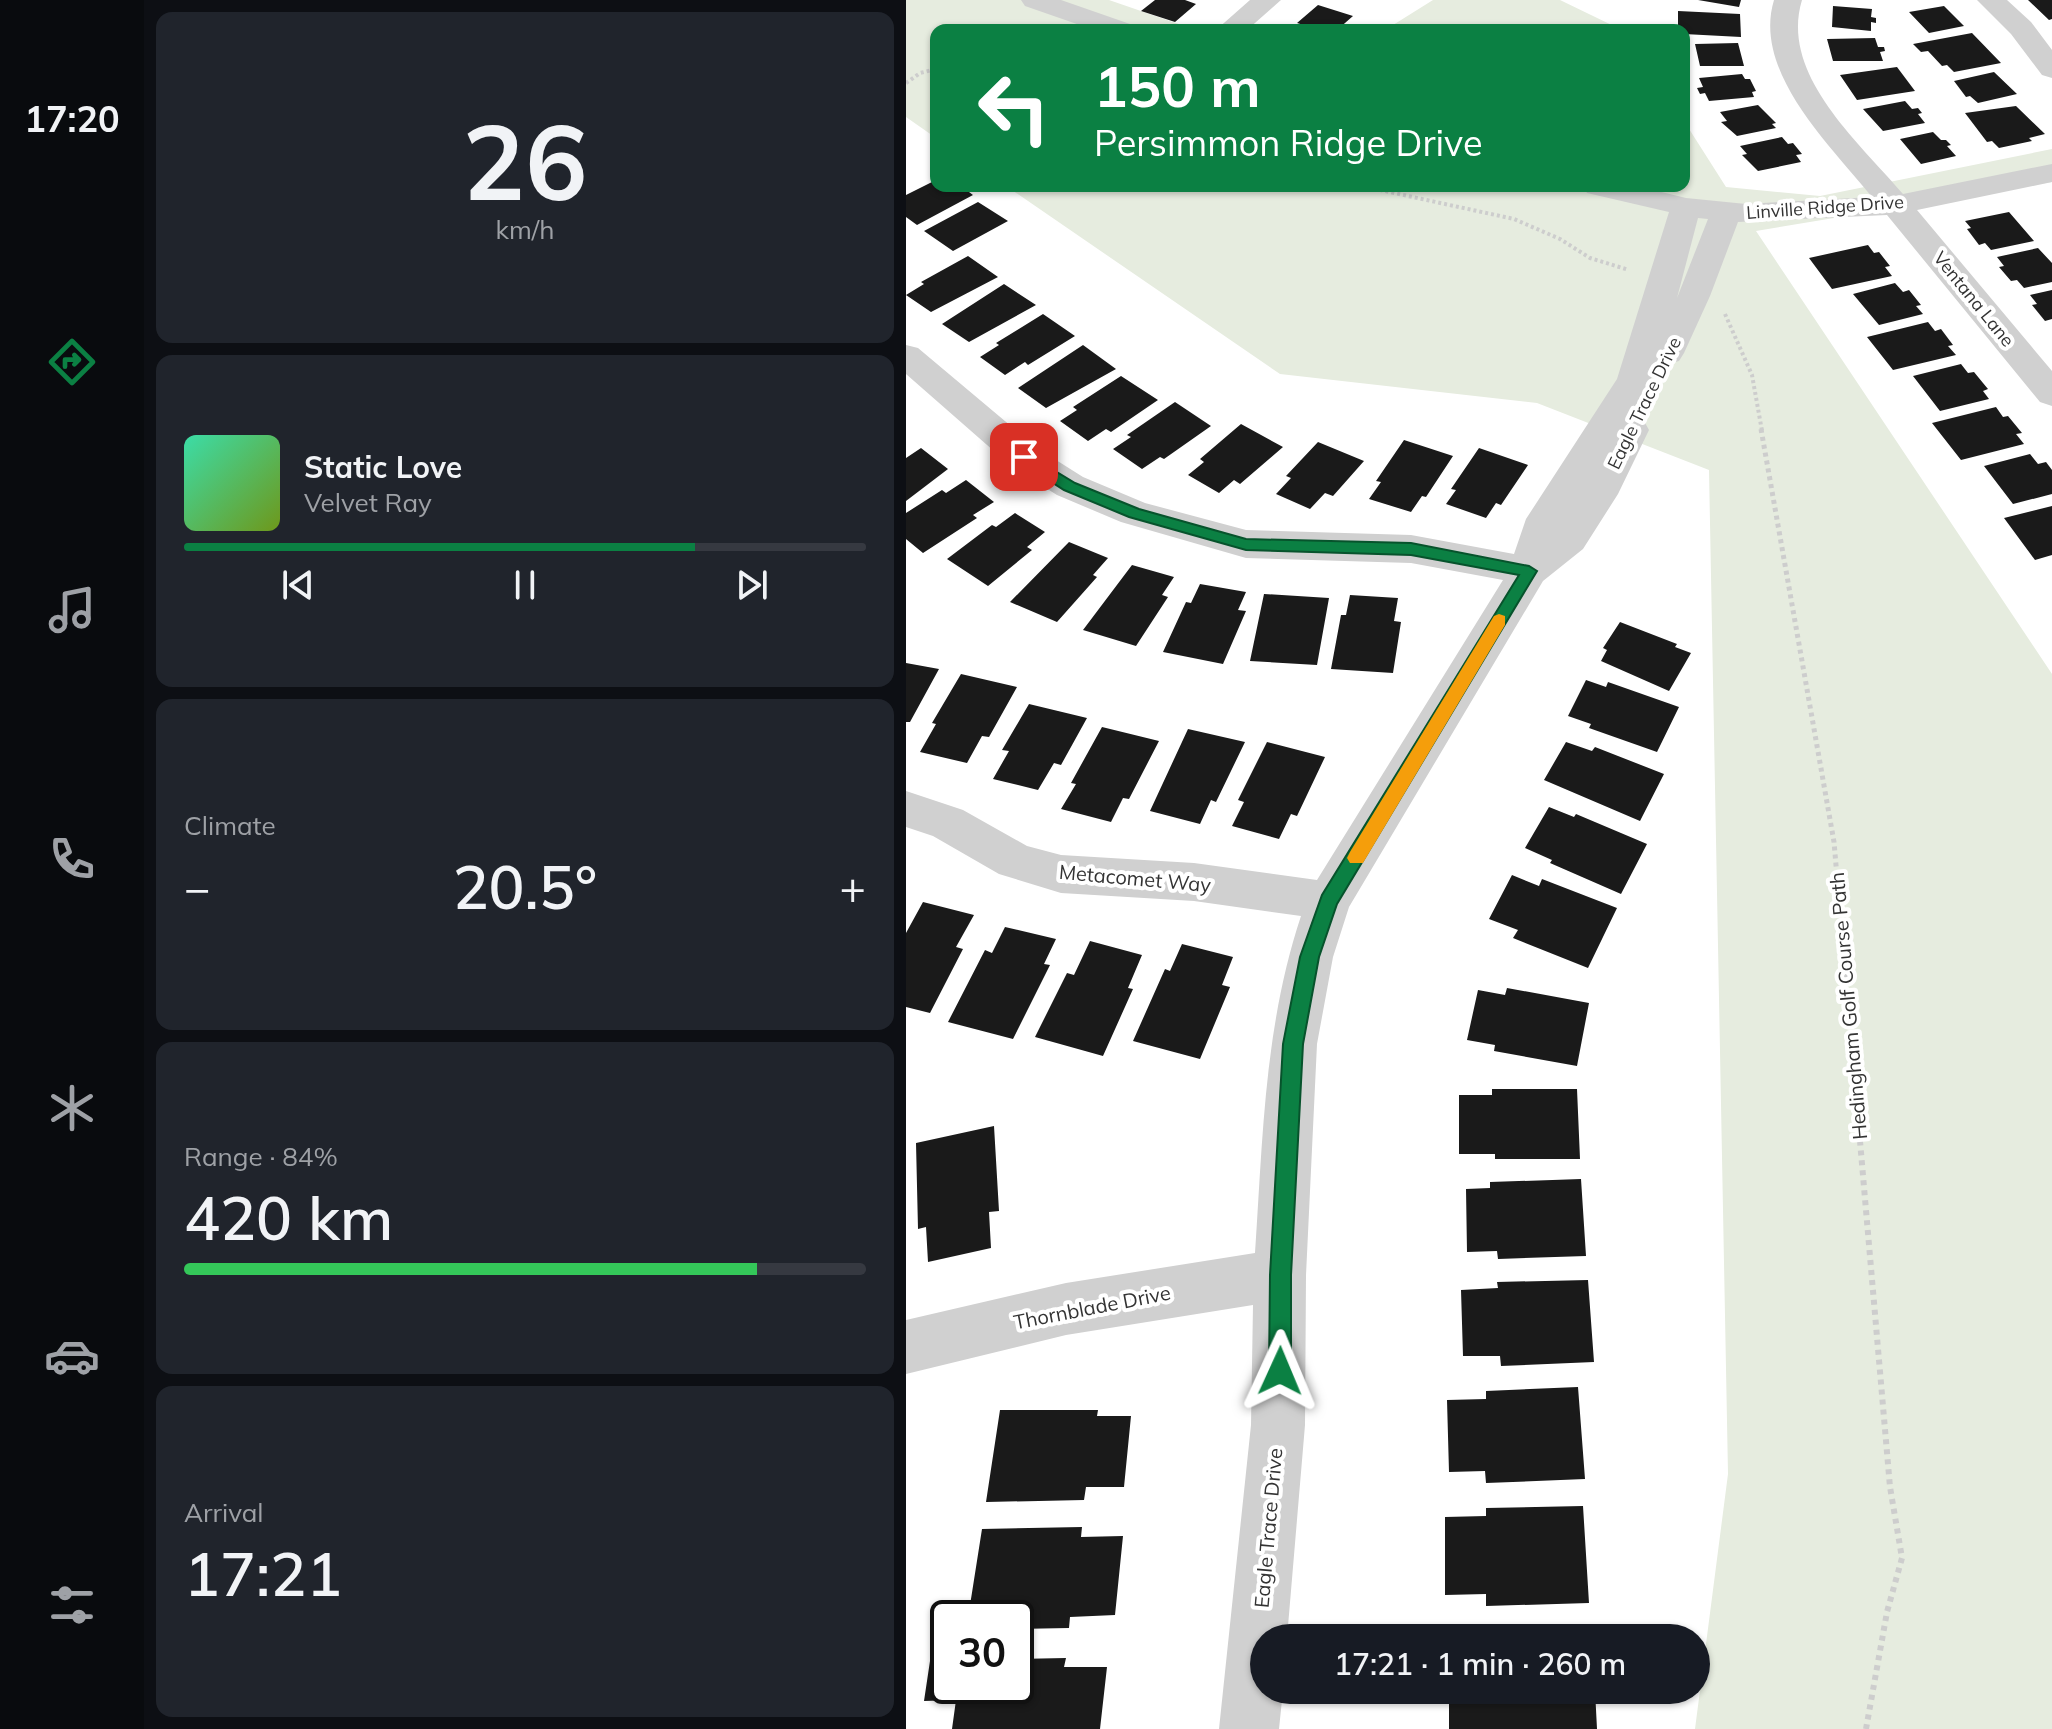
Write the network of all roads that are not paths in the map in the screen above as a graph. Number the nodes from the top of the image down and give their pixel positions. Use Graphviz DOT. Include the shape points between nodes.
graph roads {
  1 [pos="1035,0"];
  2 [pos="1267,0"];
  3 [pos="1788,0"];
  4 [pos="1991,0"];
  5 [pos="1103,24"];
  6 [pos="1237,24"];
  7 [pos="2052,69"];
  8 [pos="2052,173"];
  9 [pos="1623,192"];
  10 [pos="1896,205"];
  11 [pos="1686,207"];
  12 [pos="1726,213"];
  13 [pos="906,356"];
  14 [pos="2052,394"];
  15 [pos="1529,571"];
  16 [pos="906,809"];
  17 [pos="1328,901"];
  18 [pos="1280,1275"];
  19 [pos="906,1347"];
  20 [pos="1249,1729"];
  1 -- 5 [label="street"];
  2 -- 6 [label="street"];
  3 -- 10 [label="street, Ventana Lane" via="1783,43 1800,84"];
  4 -- 7 [label="street"];
  8 -- 10 [label="street, Linville Ridge Drive"];
  9 -- 11 [label="street, Linville Ridge Drive"];
  10 -- 12 [label="street, Linville Ridge Drive"];
  10 -- 14 [label="street, Ventana Lane"];
  11 -- 12 [label="street, Linville Ridge Drive"];
  11 -- 15 [label="street, Eagle Trace Drive" via="1634,379 1539,529"];
  12 -- 15 [label="street, Eagle Trace Drive" via="1694,296 1600,494 1570,539"];
  13 -- 15 [label="street" via="1024,457 1070,486 1134,513 1246,544 1411,549"];
  15 -- 17 [label="street, Eagle Trace Drive"];
  16 -- 17 [label="street, Metacomet Way" via="948,823 1015,861 1061,874 1194,882"];
  17 -- 18 [label="street, Eagle Trace Drive" via="1310,957 1293,1044"];
  18 -- 19 [label="street, Thornblade Drive" via="1066,1309"];
  18 -- 20 [label="street, Eagle Trace Drive" via="1278,1425"];
}
